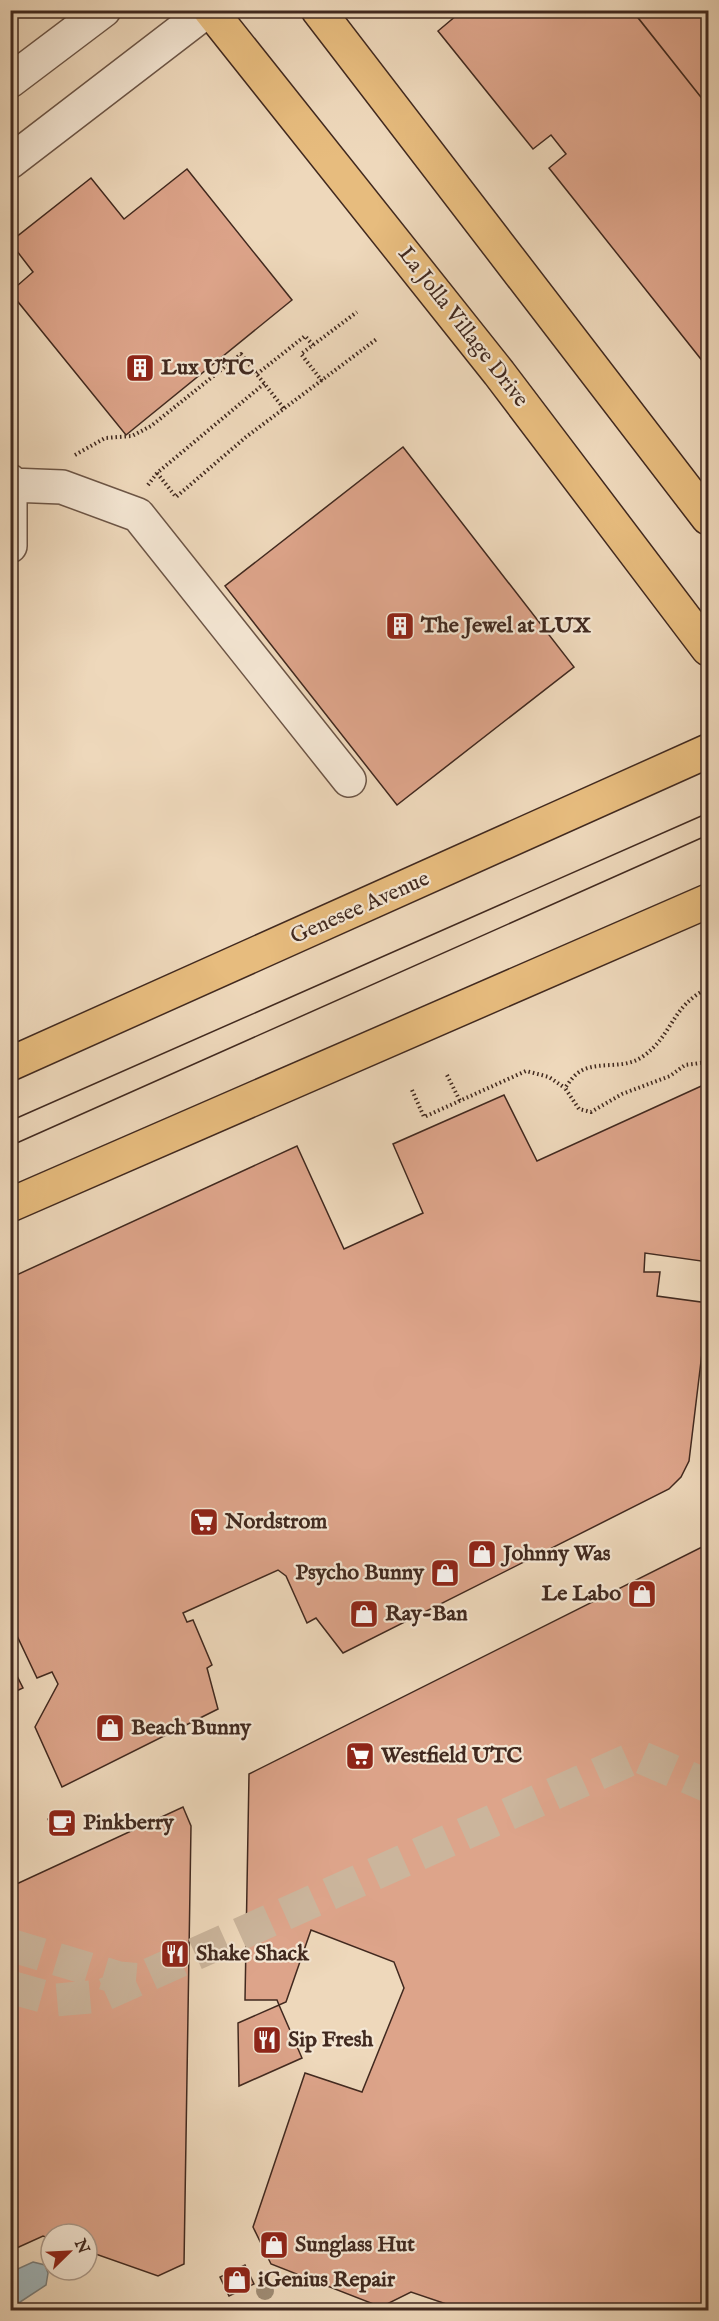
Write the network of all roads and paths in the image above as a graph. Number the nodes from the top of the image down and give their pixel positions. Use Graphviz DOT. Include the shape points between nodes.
graph roads {
  1 [pos="104,10"];
  2 [pos="209,10"];
  3 [pos="318,10"];
  4 [pos="10,81"];
  5 [pos="10,162"];
  6 [pos="357,312"];
  7 [pos="378,338"];
  8 [pos="313,345"];
  9 [pos="257,374"];
  10 [pos="322,381"];
  11 [pos="265,383"];
  12 [pos="285,410"];
  13 [pos="66,461"];
  14 [pos="157,473"];
  15 [pos="11,483"];
  16 [pos="144,491"];
  17 [pos="708,518"];
  18 [pos="10,546"];
  19 [pos="708,649"];
  20 [pos="708,751"];
  21 [pos="349,780"];
  22 [pos="708,901"];
  23 [pos="708,988"];
  24 [pos="708,1062"];
  25 [pos="10,1064"];
  26 [pos="447,1075"];
  27 [pos="565,1088"];
  28 [pos="412,1090"];
  29 [pos="460,1101"];
  30 [pos="10,1205"];
  1 -- 4 [label="street"];
  2 -- 5 [label="street"];
  2 -- 19 [label="main road, La Jolla Village Drive" via="499,373"];
  3 -- 17 [label="main road"];
  6 -- 8 [label="path"];
  7 -- 10 [label="path"];
  8 -- 9 [label="path" via="305,336"];
  8 -- 10 [label="path" via="302,354"];
  9 -- 11 [label="path"];
  9 -- 13 [label="path" via="241,354 151,426 132,436 105,438"];
  10 -- 12 [label="path"];
  11 -- 12 [label="path"];
  11 -- 14 [label="path"];
  12 -- 14 [label="path" via="246,437 176,497"];
  14 -- 16 [label="path"];
  15 -- 18 [label="street"];
  15 -- 21 [label="street" via="62,487 138,516"];
  20 -- 25 [label="main road, Genesee Avenue"];
  22 -- 30 [label="main road"];
  23 -- 27 [label="path" via="682,1006 662,1038 640,1058 582,1070"];
  24 -- 27 [label="path" via="685,1065 591,1112 579,1109"];
  26 -- 29 [label="path"];
  27 -- 29 [label="path" via="549,1077 526,1071"];
  28 -- 29 [label="path" via="424,1117"];
}
